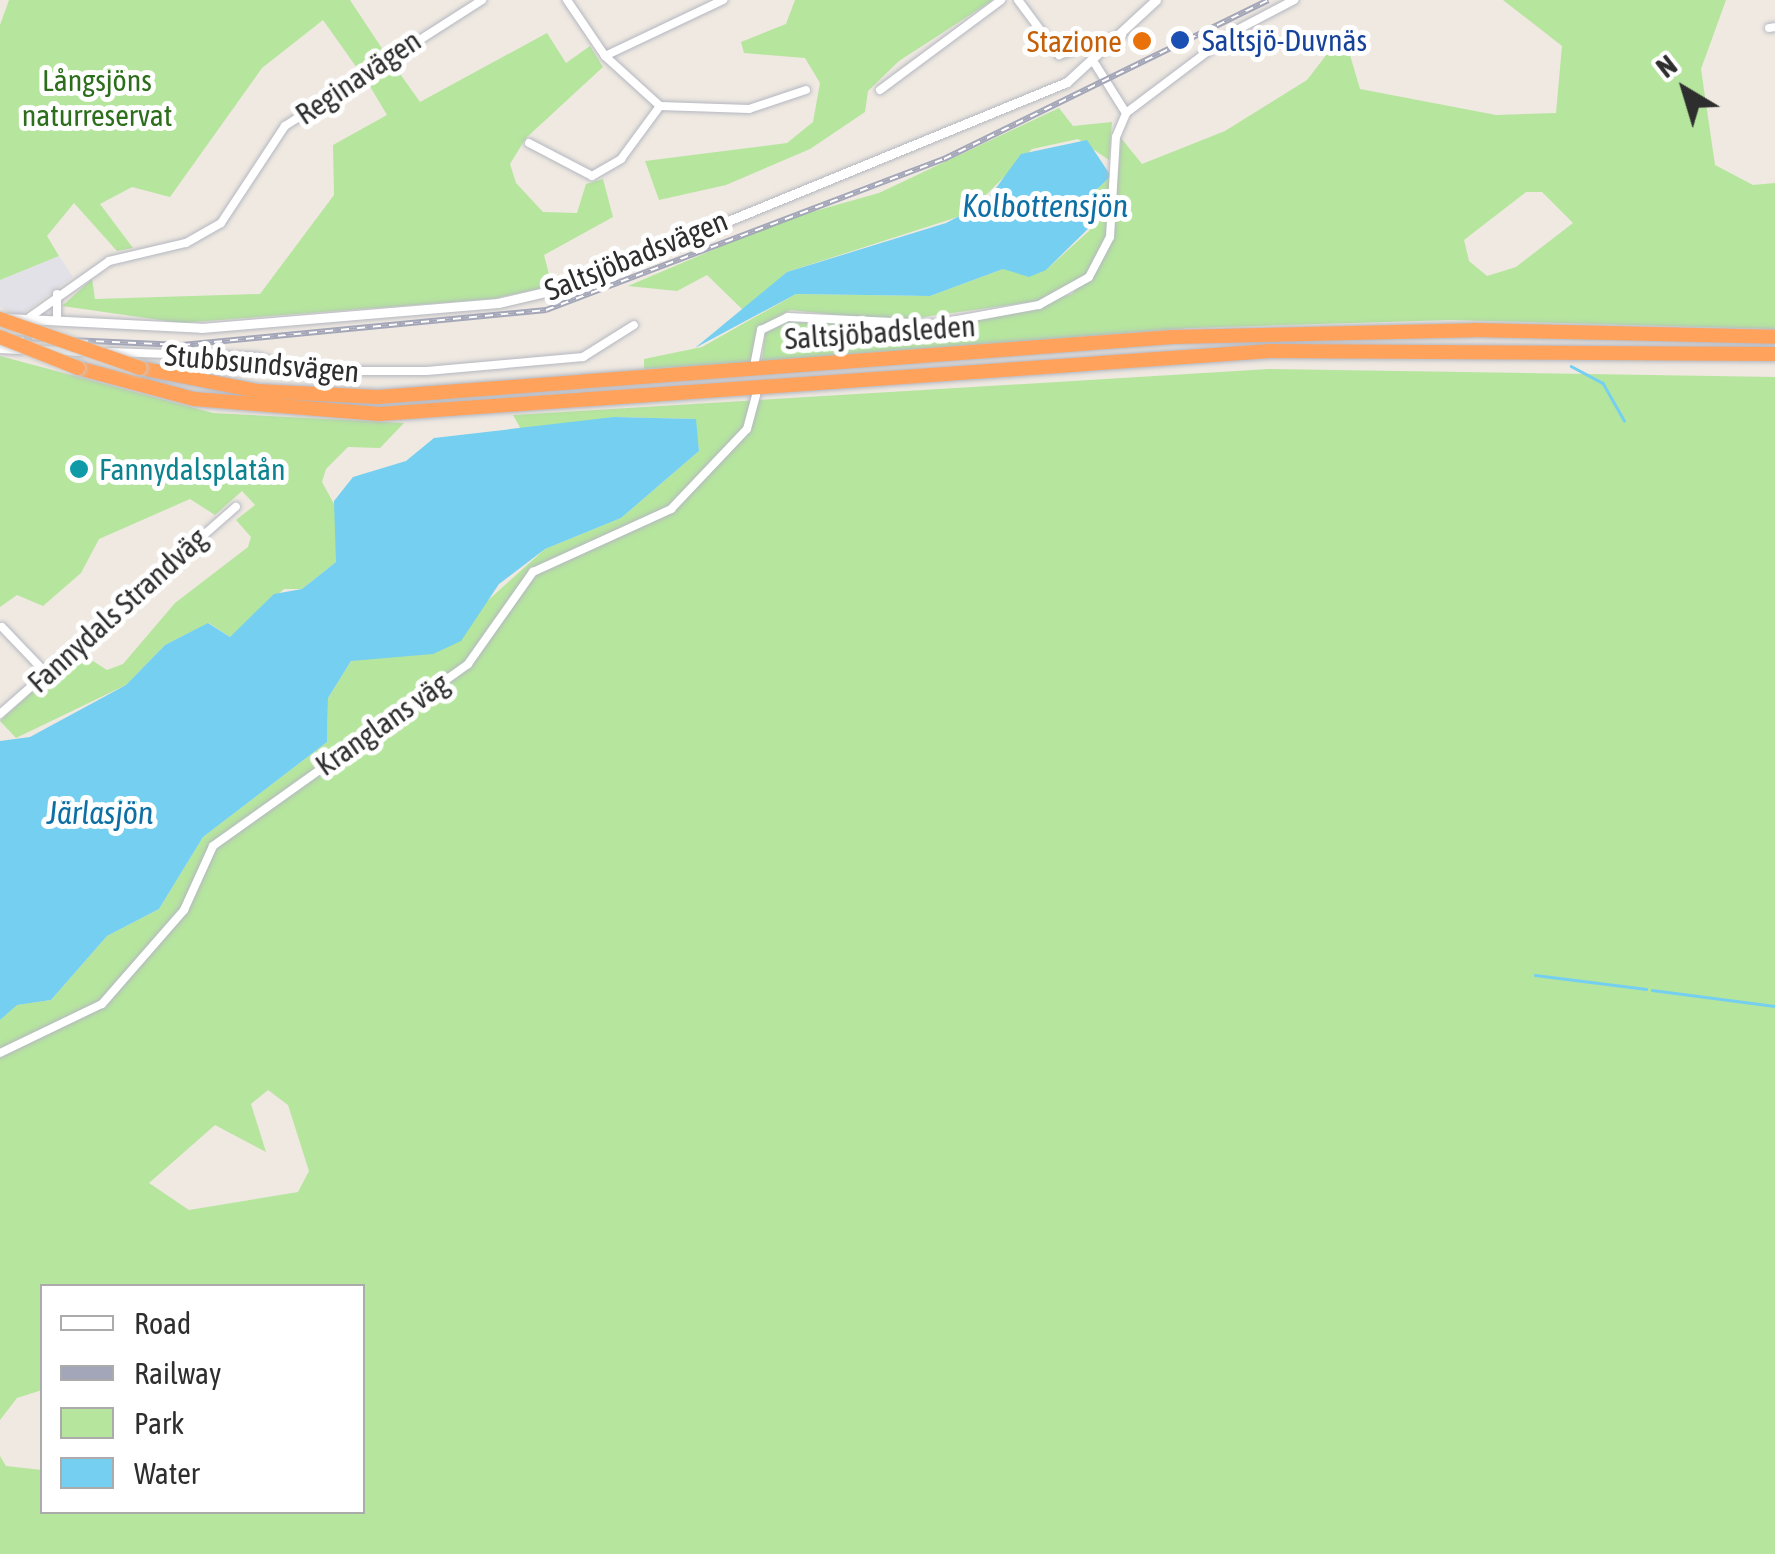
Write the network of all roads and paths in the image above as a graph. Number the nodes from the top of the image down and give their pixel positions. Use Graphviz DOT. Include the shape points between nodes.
graph roads {
  1 [pos="482,0"];
  2 [pos="567,0"];
  3 [pos="723,0"];
  4 [pos="1001,0"];
  5 [pos="1018,0"];
  6 [pos="1294,0"];
  7 [pos="1152,1"];
  8 [pos="1122,35"];
  9 [pos="605,56"];
  10 [pos="1095,64"];
  11 [pos="806,90"];
  12 [pos="880,90"];
  13 [pos="660,106"];
  14 [pos="1126,114"];
  15 [pos="529,143"];
  16 [pos="57,294"];
  17 [pos="57,317"];
  18 [pos="0,318"];
  19 [pos="30,318"];
  20 [pos="634,325"];
  21 [pos="1775,337"];
  22 [pos="0,338"];
  23 [pos="0,349"];
  24 [pos="1775,354"];
  25 [pos="756,361"];
  26 [pos="756,395"];
  27 [pos="236,507"];
  28 [pos="2,627"];
  29 [pos="46,673"];
  30 [pos="0,714"];
  31 [pos="0,1053"];
  1 -- 16 [label="street, Reginavägen" via="285,126 221,223 186,243 109,262"];
  2 -- 9 [label="street"];
  3 -- 9 [label="street"];
  4 -- 12 [label="street"];
  5 -- 8 [label="street" via="1059,55"];
  6 -- 14 [label="street" via="1235,31"];
  7 -- 8 [label="street, Saltsjöbadsvägen"];
  8 -- 10 [label="street, Saltsjöbadsvägen"];
  9 -- 13 [label="street"];
  10 -- 14 [label="street"];
  10 -- 17 [label="street, Saltsjöbadsvägen" via="916,152 788,192 540,294 201,328"];
  11 -- 13 [label="street" via="734,111"];
  13 -- 15 [label="street" via="621,160 592,176"];
  14 -- 25 [label="street" via="1116,137 1110,237 1070,291 935,324 788,317 761,330"];
  16 -- 17 [label="street"];
  16 -- 19 [label="street, Reginavägen"];
  17 -- 19 [label="street, Saltsjöbadsvägen"];
  18 -- 19 [label="street, Saltsjöbadsvägen"];
  18 -- 21 [label="highway, Saltsjöbadsleden, bridge" via="140,368 257,390 378,397 1224,335"];
  20 -- 23 [label="street, Stubbsundsvägen" via="583,357 369,373 304,371 257,357"];
  22 -- 24 [label="highway, Saltsjöbadsleden, bridge" via="78,368 194,399 379,414 1271,350"];
  26 -- 31 [label="street, Kranglans väg" via="747,430 671,510 533,572 468,664 213,846 184,910 102,1004"];
  27 -- 29 [label="street, Fannydals Strandväg"];
  28 -- 29 [label="street"];
  29 -- 30 [label="street, Fannydals Strandväg"];
}
